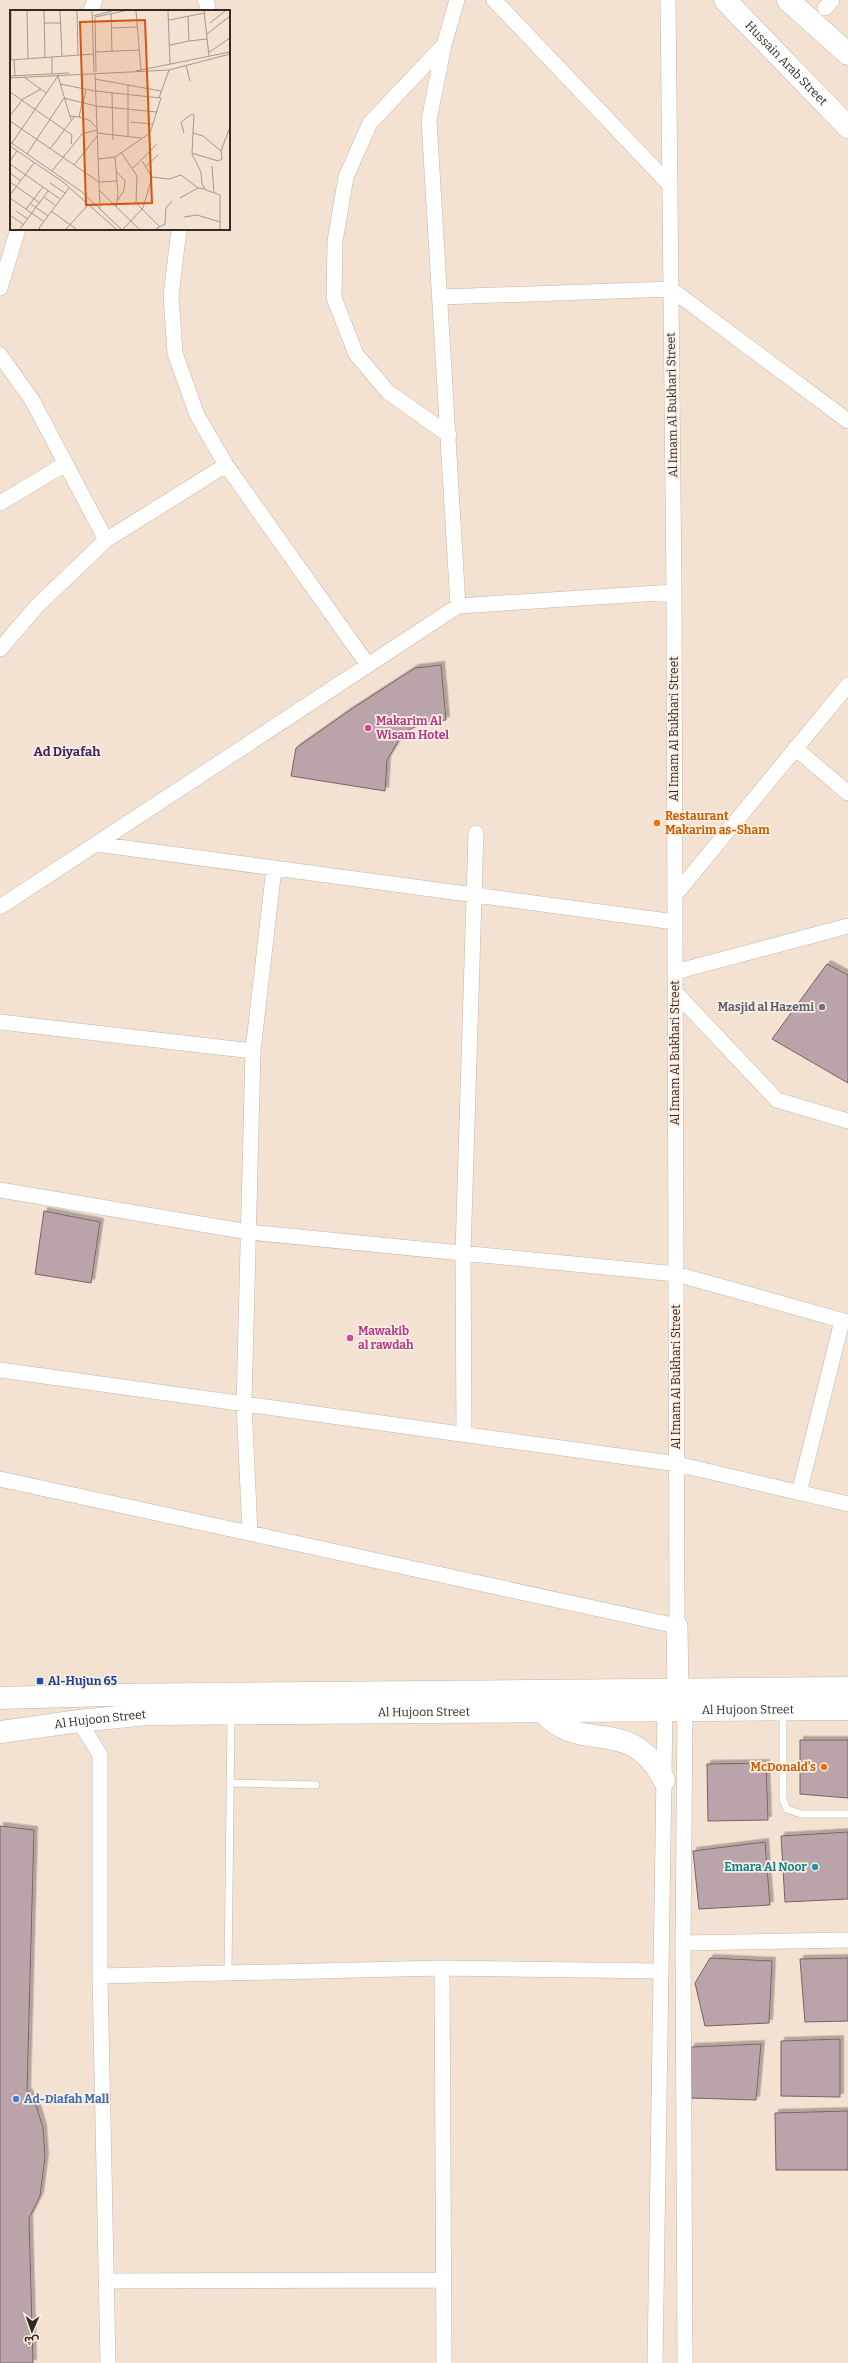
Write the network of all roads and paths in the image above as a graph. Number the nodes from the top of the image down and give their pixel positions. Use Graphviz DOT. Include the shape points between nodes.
graph roads {
  1 [pos="95,0"];
  2 [pos="205,0"];
  3 [pos="457,0"];
  4 [pos="494,0"];
  5 [pos="668,0"];
  6 [pos="725,0"];
  7 [pos="788,0"];
  8 [pos="91,10"];
  9 [pos="207,10"];
  10 [pos="444,45"];
  11 [pos="848,54"];
  12 [pos="848,127"];
  13 [pos="670,185"];
  14 [pos="18,230"];
  15 [pos="179,230"];
  16 [pos="0,288"];
  17 [pos="671,290"];
  18 [pos="441,297"];
  19 [pos="0,355"];
  20 [pos="848,421"];
  21 [pos="448,435"];
  22 [pos="65,464"];
  23 [pos="226,465"];
  24 [pos="0,504"];
  25 [pos="106,540"];
  26 [pos="674,592"];
  27 [pos="458,606"];
  28 [pos="0,649"];
  29 [pos="368,665"];
  30 [pos="848,684"];
  31 [pos="795,748"];
  32 [pos="848,792"];
  33 [pos="476,833"];
  34 [pos="96,844"];
  35 [pos="274,868"];
  36 [pos="473,894"];
  37 [pos="675,895"];
  38 [pos="0,907"];
  39 [pos="675,922"];
  40 [pos="848,926"];
  41 [pos="675,972"];
  42 [pos="675,992"];
  43 [pos="0,1022"];
  44 [pos="253,1051"];
  45 [pos="848,1121"];
  46 [pos="0,1190"];
  47 [pos="248,1232"];
  48 [pos="463,1253"];
  49 [pos="676,1274"];
  50 [pos="845,1321"];
  51 [pos="0,1370"];
  52 [pos="244,1404"];
  53 [pos="464,1434"];
  54 [pos="677,1464"];
  55 [pos="0,1479"];
  56 [pos="799,1493"];
  57 [pos="848,1504"];
  58 [pos="250,1533"];
  59 [pos="677,1626"];
  60 [pos="848,1688"];
  61 [pos="0,1698"];
  62 [pos="676,1703"];
  63 [pos="783,1709"];
  64 [pos="848,1709"];
  65 [pos="544,1713"];
  66 [pos="231,1714"];
  67 [pos="79,1720"];
  68 [pos="0,1732"];
  69 [pos="664,1780"];
  70 [pos="230,1783"];
  71 [pos="316,1785"];
  72 [pos="848,1814"];
  73 [pos="848,1940"];
  74 [pos="683,1943"];
  75 [pos="442,1968"];
  76 [pos="661,1970"];
  77 [pos="228,1973"];
  78 [pos="100,1976"];
  79 [pos="442,2280"];
  80 [pos="107,2281"];
  81 [pos="108,2363"];
  82 [pos="444,2363"];
  83 [pos="655,2363"];
  84 [pos="684,2363"];
  1 -- 8 [label="street"];
  2 -- 9 [label="street"];
  3 -- 10 [label="street"];
  4 -- 13 [label="street"];
  5 -- 13 [label="street, Al Imam Al Bukhari Street"];
  6 -- 12 [label="main road, Hussain Arab Street"];
  7 -- 11 [label="main road"];
  10 -- 18 [label="street" via="429,120"];
  10 -- 21 [label="street" via="370,123 346,177 335,241 334,298 356,354 388,392"];
  13 -- 17 [label="street, Al Imam Al Bukhari Street"];
  14 -- 16 [label="street"];
  15 -- 23 [label="street" via="171,296 175,353 197,415"];
  17 -- 18 [label="street"];
  17 -- 20 [label="street"];
  17 -- 26 [label="street, Al Imam Al Bukhari Street"];
  18 -- 21 [label="street"];
  19 -- 22 [label="street" via="32,400"];
  21 -- 27 [label="street"];
  22 -- 24 [label="street"];
  22 -- 25 [label="street"];
  23 -- 25 [label="street"];
  23 -- 29 [label="street"];
  25 -- 28 [label="street" via="37,606"];
  26 -- 27 [label="street"];
  26 -- 37 [label="street, Al Imam Al Bukhari Street"];
  27 -- 29 [label="street"];
  29 -- 34 [label="street"];
  30 -- 31 [label="street"];
  31 -- 32 [label="street"];
  31 -- 37 [label="street"];
  33 -- 36 [label="street"];
  34 -- 35 [label="street"];
  34 -- 38 [label="street"];
  35 -- 36 [label="street"];
  35 -- 44 [label="street"];
  36 -- 39 [label="street"];
  36 -- 48 [label="street"];
  37 -- 39 [label="street, Al Imam Al Bukhari Street"];
  39 -- 41 [label="street, Al Imam Al Bukhari Street"];
  40 -- 41 [label="street"];
  41 -- 42 [label="street, Al Imam Al Bukhari Street"];
  42 -- 45 [label="street" via="777,1100"];
  42 -- 49 [label="street, Al Imam Al Bukhari Street"];
  43 -- 44 [label="street"];
  44 -- 47 [label="street"];
  46 -- 47 [label="street"];
  47 -- 48 [label="street"];
  47 -- 52 [label="street"];
  48 -- 49 [label="street"];
  48 -- 53 [label="street"];
  49 -- 50 [label="street"];
  49 -- 54 [label="street, Al Imam Al Bukhari Street"];
  50 -- 56 [label="street"];
  51 -- 52 [label="street"];
  52 -- 53 [label="street"];
  52 -- 58 [label="street"];
  53 -- 54 [label="street"];
  54 -- 56 [label="street"];
  54 -- 59 [label="street, Al Imam Al Bukhari Street"];
  55 -- 58 [label="street"];
  56 -- 57 [label="street"];
  58 -- 59 [label="street"];
  59 -- 62 [label="street"];
  60 -- 62 [label="main road, Al Hujoon Street"];
  61 -- 62 [label="main road, Al Hujoon Street" via="108,1695"];
  62 -- 63 [label="main road, Al Hujoon Street"];
  62 -- 65 [label="main road, Al Hujoon Street"];
  62 -- 69 [label="street"];
  62 -- 74 [label="street"];
  63 -- 64 [label="main road, Al Hujoon Street"];
  63 -- 72 [label="lane" via="783,1800 787,1809 801,1814"];
  65 -- 66 [label="main road, Al Hujoon Street"];
  65 -- 69 [label="main road" via="569,1731 581,1735 614,1738 632,1745 651,1760"];
  66 -- 67 [label="main road, Al Hujoon Street" via="147,1714"];
  66 -- 70 [label="lane"];
  67 -- 68 [label="main road, Al Hujoon Street"];
  67 -- 78 [label="street" via="100,1755"];
  69 -- 76 [label="street"];
  70 -- 71 [label="lane"];
  70 -- 77 [label="lane"];
  73 -- 74 [label="street"];
  74 -- 84 [label="street"];
  75 -- 76 [label="street"];
  75 -- 77 [label="street"];
  75 -- 79 [label="street"];
  76 -- 83 [label="street"];
  77 -- 78 [label="street"];
  78 -- 80 [label="street"];
  79 -- 80 [label="street"];
  79 -- 82 [label="street"];
  80 -- 81 [label="street"];
}
